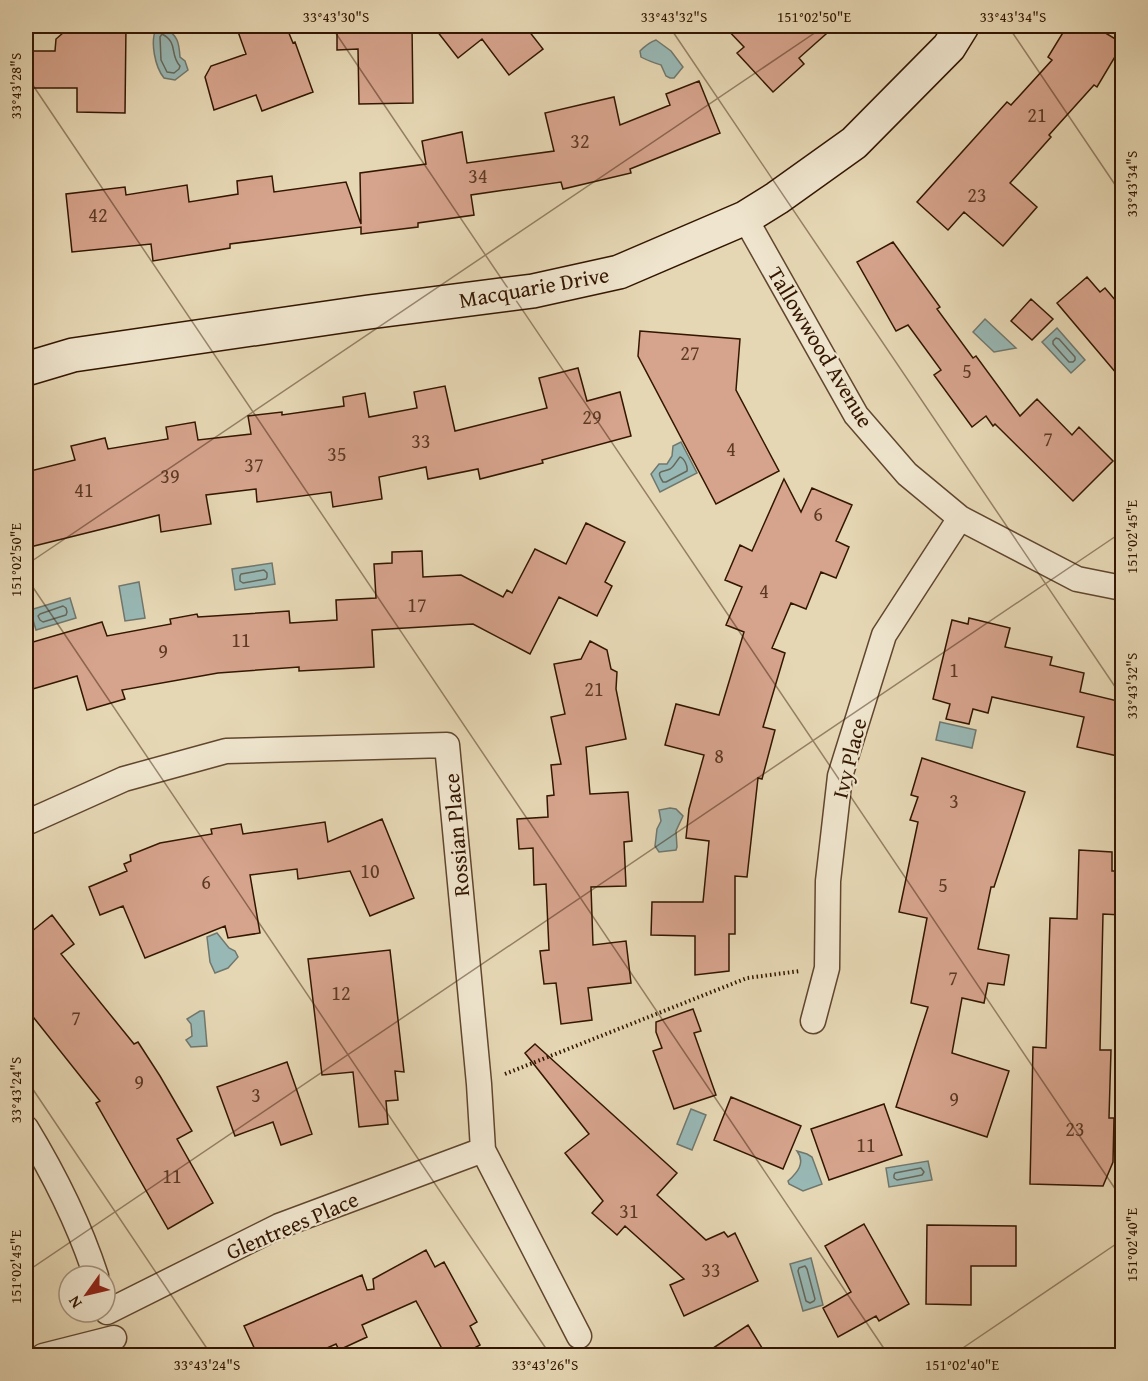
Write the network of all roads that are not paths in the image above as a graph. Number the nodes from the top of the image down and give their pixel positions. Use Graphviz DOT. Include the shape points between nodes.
graph roads {
  1 [pos="962,26"];
  2 [pos="746,218"];
  3 [pos="26,369"];
  4 [pos="960,518"];
  5 [pos="1122,588"];
  6 [pos="26,823"];
  7 [pos="813,1021"];
  8 [pos="26,1128"];
  9 [pos="483,1150"];
  10 [pos="32,1156"];
  11 [pos="92,1264"];
  12 [pos="117,1304"];
  13 [pos="110,1324"];
  14 [pos="579,1336"];
  15 [pos="116,1347"];
  16 [pos="43,1356"];
  1 -- 2 [label="main road, Macquarie Drive" via="949,47 854,143"];
  2 -- 3 [label="main road, Macquarie Drive" via="619,272 532,291 73,355"];
  2 -- 4 [label="street, Tallowwood Avenue" via="856,415 907,474"];
  4 -- 5 [label="street, Tallowwood Avenue" via="1077,579"];
  4 -- 7 [label="street, Ivy Place" via="884,635 840,776 828,881 827,968"];
  6 -- 9 [label="street, Rossian Place" via="124,779 226,751 447,746"];
  8 -- 10 [label="street"];
  9 -- 12 [label="street, Glentrees Place" via="279,1226"];
  9 -- 14 [label="street, Rossian Place"];
  10 -- 11 [label="street" via="68,1206"];
  13 -- 15 [label="street"];
  15 -- 16 [label="street"];
}
